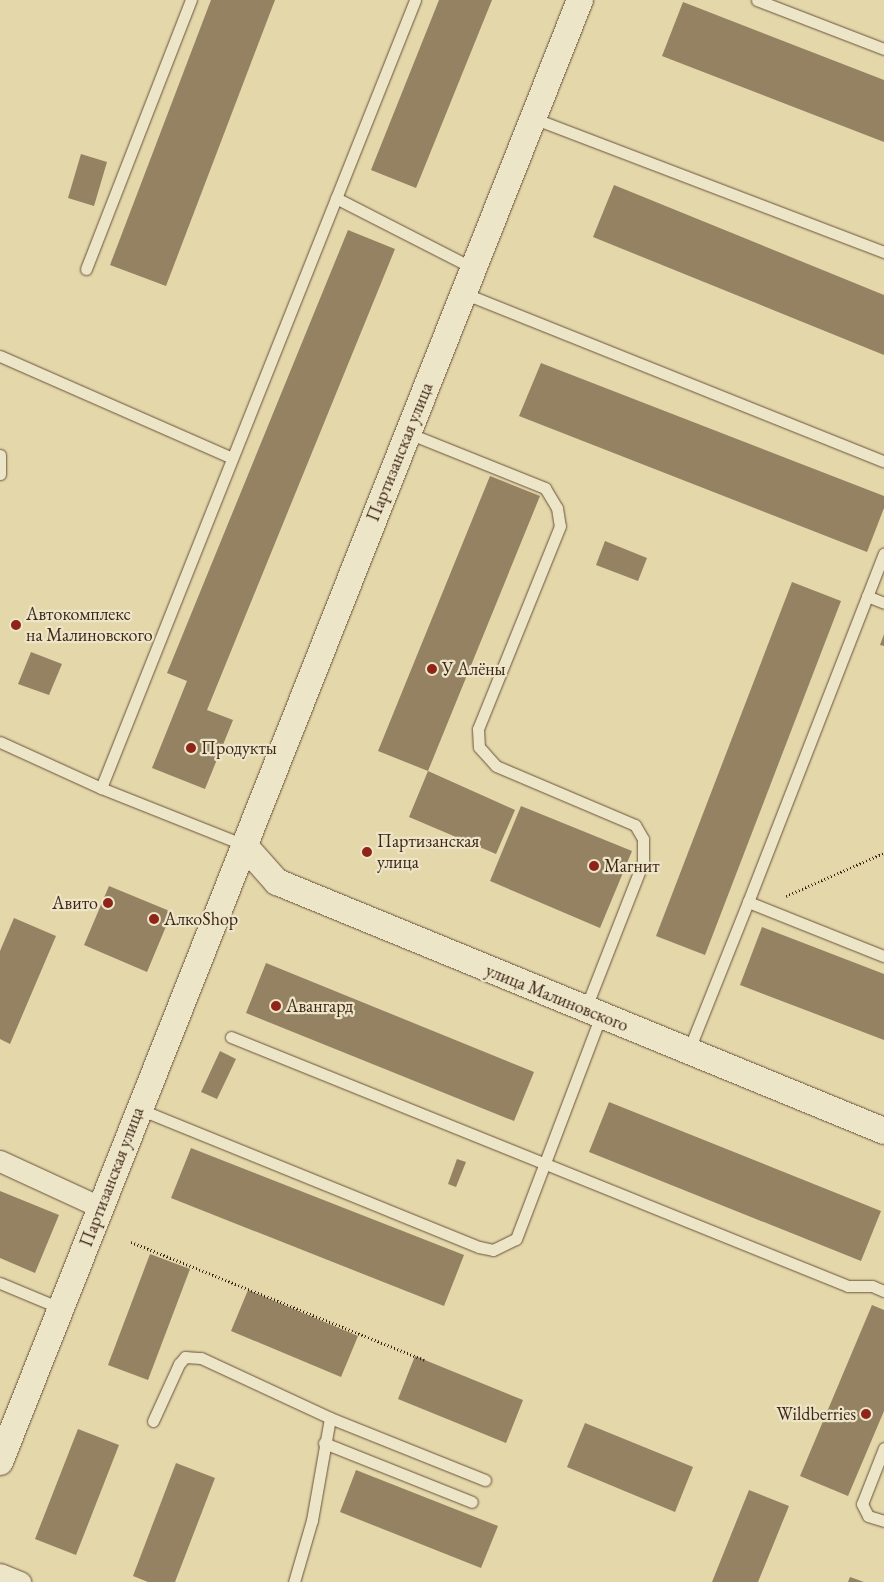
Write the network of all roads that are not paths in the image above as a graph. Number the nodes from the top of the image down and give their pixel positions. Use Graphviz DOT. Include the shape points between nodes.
graph roads {
  1 [pos="191,0"];
  2 [pos="415,0"];
  3 [pos="580,0"];
  4 [pos="757,0"];
  5 [pos="884,49"];
  6 [pos="533,118"];
  7 [pos="336,198"];
  8 [pos="884,252"];
  9 [pos="473,268"];
  10 [pos="86,269"];
  11 [pos="464,293"];
  12 [pos="0,356"];
  13 [pos="407,433"];
  14 [pos="0,455"];
  15 [pos="232,458"];
  16 [pos="884,461"];
  17 [pos="0,474"];
  18 [pos="884,554"];
  19 [pos="868,596"];
  20 [pos="884,603"];
  21 [pos="0,742"];
  22 [pos="101,788"];
  23 [pos="244,845"];
  24 [pos="748,902"];
  25 [pos="884,956"];
  26 [pos="593,1012"];
  27 [pos="231,1037"];
  28 [pos="688,1052"];
  29 [pos="138,1108"];
  30 [pos="884,1130"];
  31 [pos="0,1161"];
  32 [pos="546,1162"];
  33 [pos="100,1207"];
  34 [pos="0,1283"];
  35 [pos="884,1291"];
  36 [pos="60,1308"];
  37 [pos="330,1418"];
  38 [pos="152,1421"];
  39 [pos="324,1443"];
  40 [pos="884,1448"];
  41 [pos="0,1462"];
  42 [pos="485,1480"];
  43 [pos="472,1502"];
  44 [pos="884,1521"];
  45 [pos="0,1574"];
  46 [pos="20,1582"];
  47 [pos="294,1582"];
  1 -- 10 [label="lane"];
  2 -- 7 [label="lane"];
  3 -- 6 [label="street, Партизанская улица"];
  4 -- 5 [label="lane"];
  6 -- 8 [label="lane"];
  6 -- 9 [label="street, Партизанская улица"];
  7 -- 9 [label="lane"];
  7 -- 15 [label="lane"];
  9 -- 11 [label="street, Партизанская улица"];
  11 -- 13 [label="street, Партизанская улица"];
  11 -- 16 [label="lane"];
  12 -- 15 [label="lane"];
  13 -- 23 [label="street, Партизанская улица"];
  13 -- 26 [label="lane" via="545,488 556,508 560,526 478,729 478,747 496,766 635,825 644,839 643,862"];
  14 -- 17 [label="lane"];
  15 -- 22 [label="lane"];
  18 -- 19 [label="lane"];
  19 -- 20 [label="lane"];
  19 -- 24 [label="lane"];
  21 -- 22 [label="lane"];
  22 -- 23 [label="lane"];
  23 -- 26 [label="street, улица Малиновского" via="277,882"];
  23 -- 29 [label="street, Партизанская улица"];
  24 -- 25 [label="lane"];
  24 -- 28 [label="lane"];
  26 -- 28 [label="street, улица Малиновского"];
  26 -- 32 [label="lane"];
  27 -- 32 [label="lane"];
  28 -- 30 [label="street, улица Малиновского"];
  29 -- 32 [label="lane" via="478,1248 493,1250 516,1239"];
  29 -- 33 [label="street, Партизанская улица"];
  31 -- 33 [label="street"];
  32 -- 35 [label="lane" via="848,1286 872,1286"];
  33 -- 36 [label="street, Партизанская улица"];
  34 -- 36 [label="lane"];
  36 -- 41 [label="street, Партизанская улица"];
  37 -- 38 [label="lane" via="201,1358 185,1357"];
  37 -- 39 [label="lane"];
  37 -- 42 [label="lane"];
  39 -- 43 [label="lane"];
  39 -- 47 [label="lane" via="312,1520"];
  40 -- 44 [label="lane" via="862,1504 868,1516"];
  45 -- 46 [label="street"];
}
